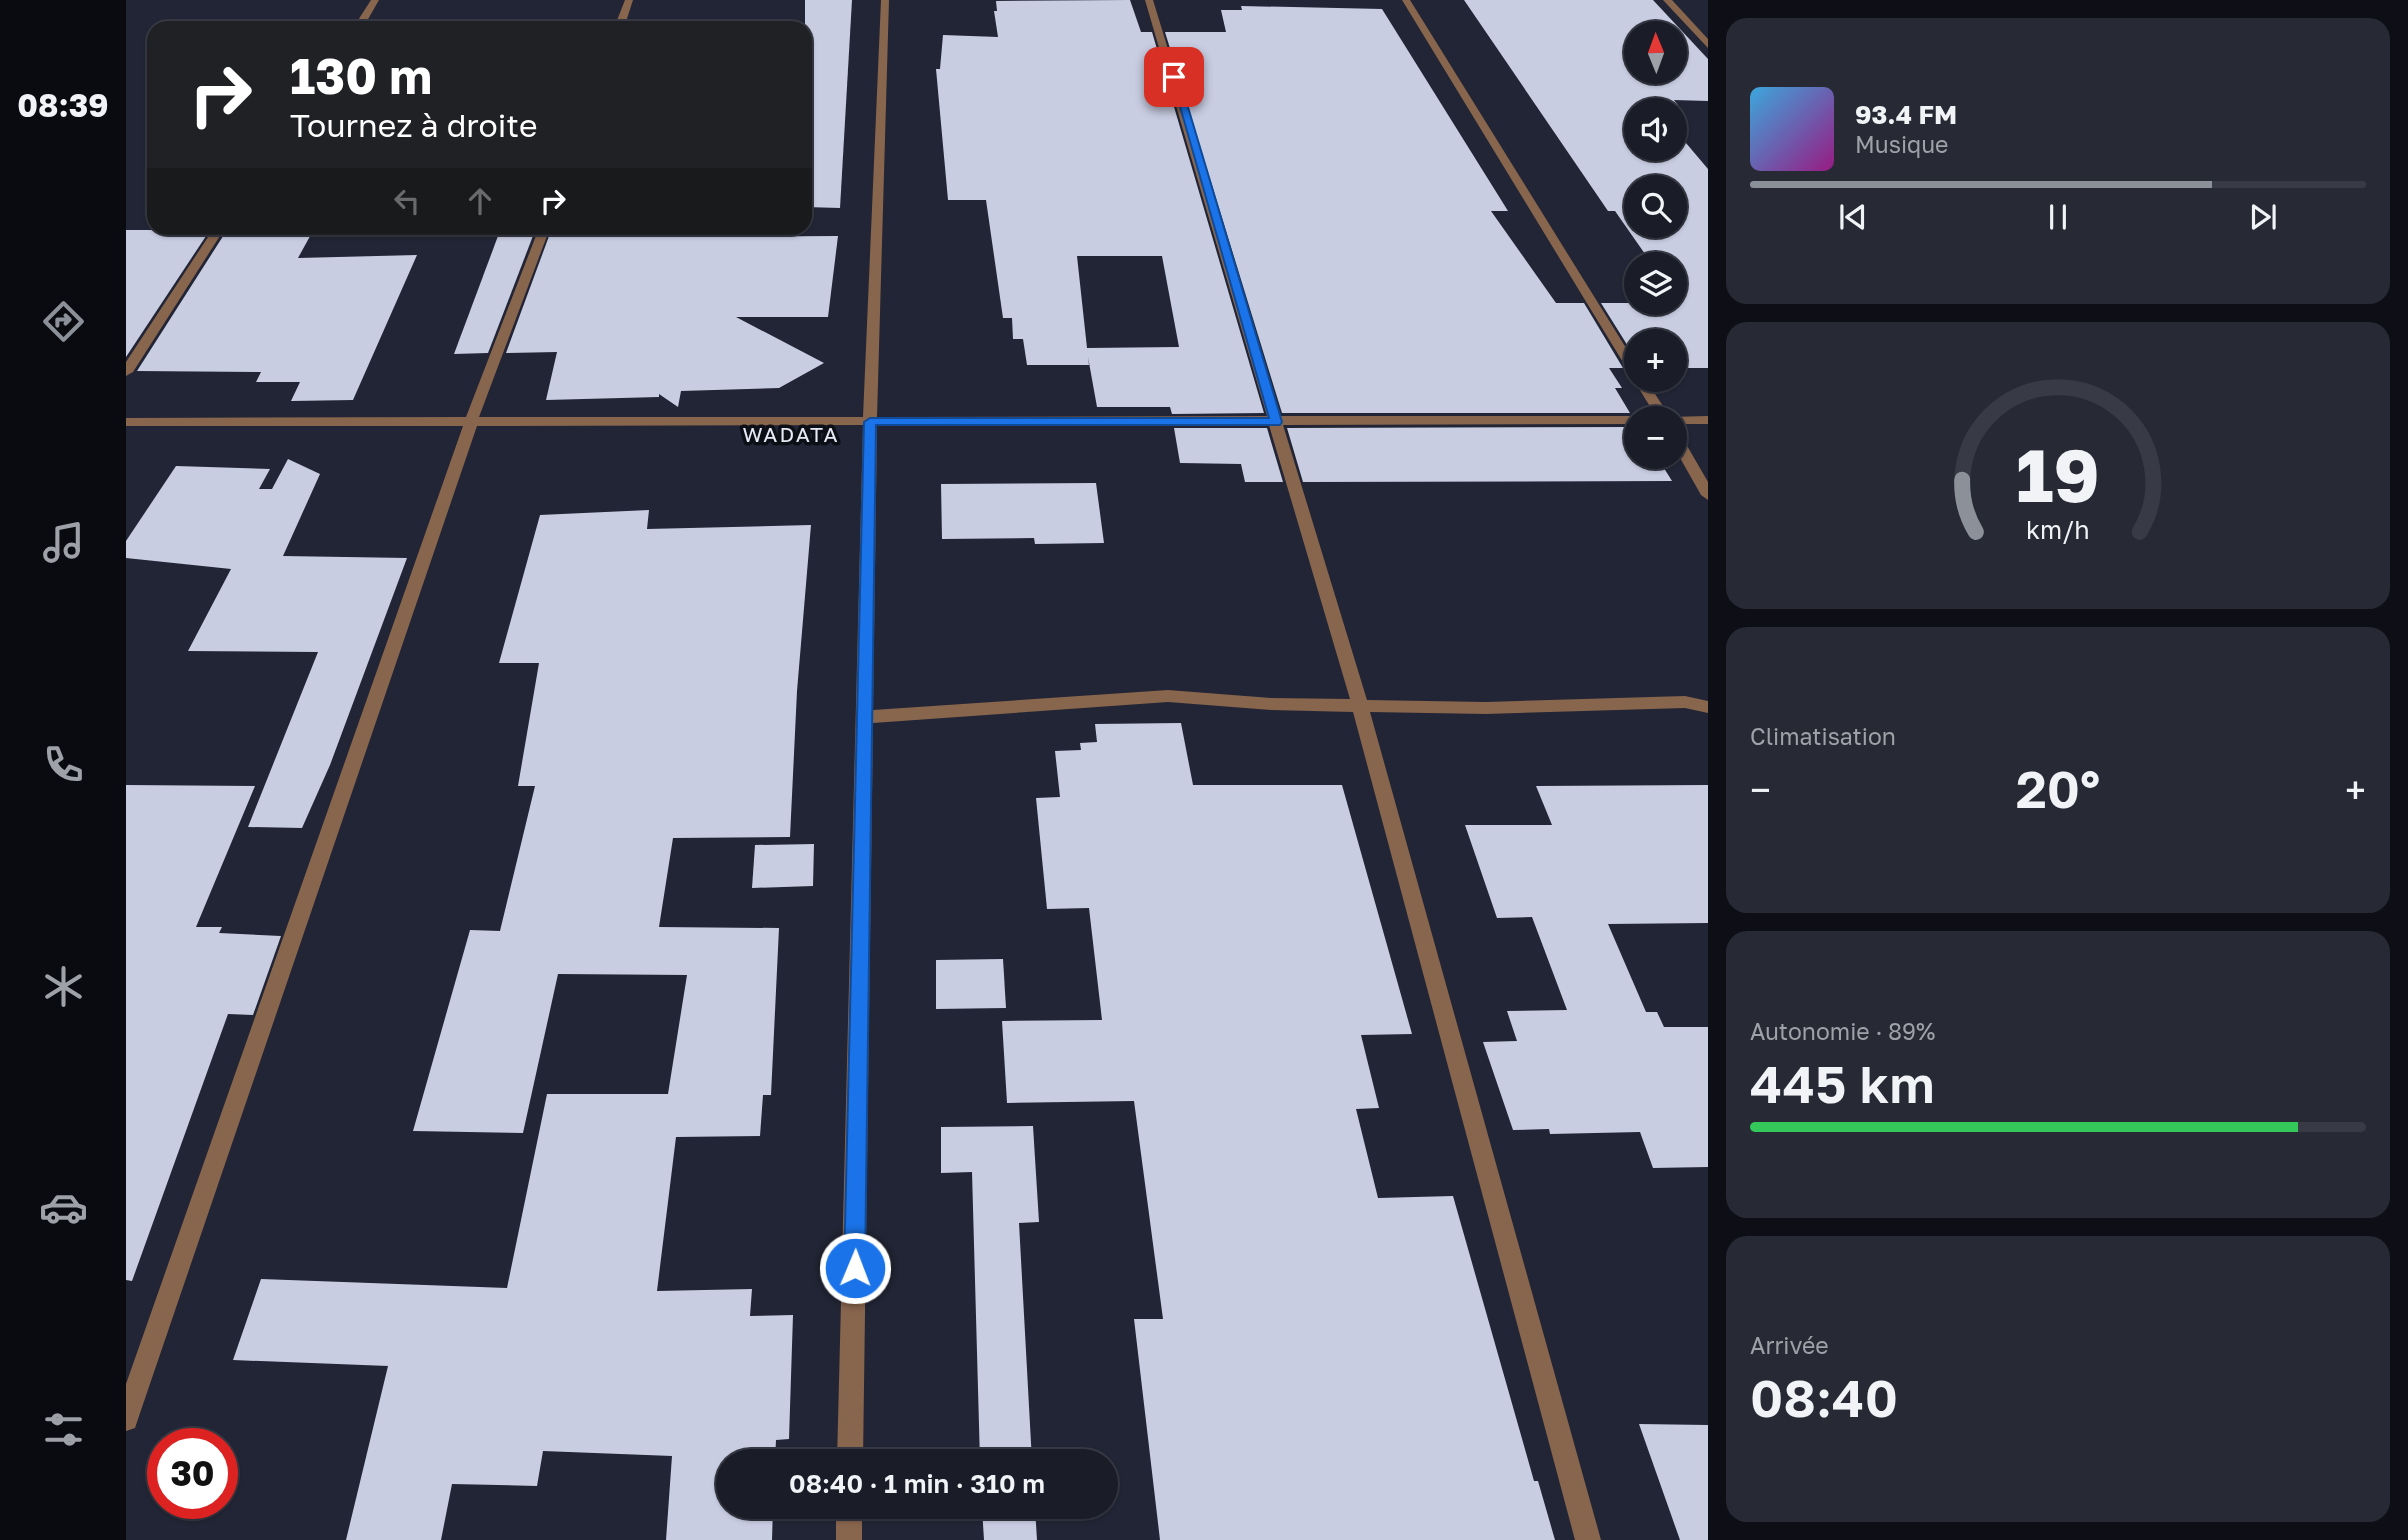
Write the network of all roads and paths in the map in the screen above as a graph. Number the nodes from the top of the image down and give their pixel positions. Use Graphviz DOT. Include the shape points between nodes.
graph roads {
  1 [pos="375,0"];
  2 [pos="629,0"];
  3 [pos="884,0"];
  4 [pos="1149,0"];
  5 [pos="1406,0"];
  6 [pos="1667,0"];
  7 [pos="362,21"];
  8 [pos="621,21"];
  9 [pos="1708,45"];
  10 [pos="214,235"];
  11 [pos="541,235"];
  12 [pos="1624,354"];
  13 [pos="126,372"];
  14 [pos="1624,420"];
  15 [pos="1687,420"];
  16 [pos="1708,420"];
  17 [pos="126,422"];
  18 [pos="471,422"];
  19 [pos="870,422"];
  20 [pos="1276,422"];
  21 [pos="1687,459"];
  22 [pos="1708,495"];
  23 [pos="1360,705"];
  24 [pos="1708,707"];
  25 [pos="867,717"];
  26 [pos="126,1419"];
  27 [pos="850,1449"];
  28 [pos="849,1519"];
  29 [pos="849,1540"];
  30 [pos="1588,1540"];
  1 -- 7 [label="street"];
  2 -- 8 [label="street"];
  3 -- 19 [label="street"];
  4 -- 20 [label="street"];
  5 -- 12 [label="street"];
  6 -- 9 [label="street"];
  10 -- 13 [label="street"];
  11 -- 18 [label="street"];
  14 -- 20 [label="street"];
  15 -- 16 [label="street"];
  17 -- 18 [label="street"];
  18 -- 19 [label="street"];
  18 -- 26 [label="street"];
  19 -- 20 [label="street"];
  19 -- 25 [label="street"];
  20 -- 23 [label="street"];
  21 -- 22 [label="street"];
  23 -- 24 [label="street" via="1486,708 1685,702"];
  23 -- 25 [label="street" via="1168,696"];
  23 -- 30 [label="street"];
  25 -- 27 [label="street"];
  28 -- 29 [label="street"];
}
